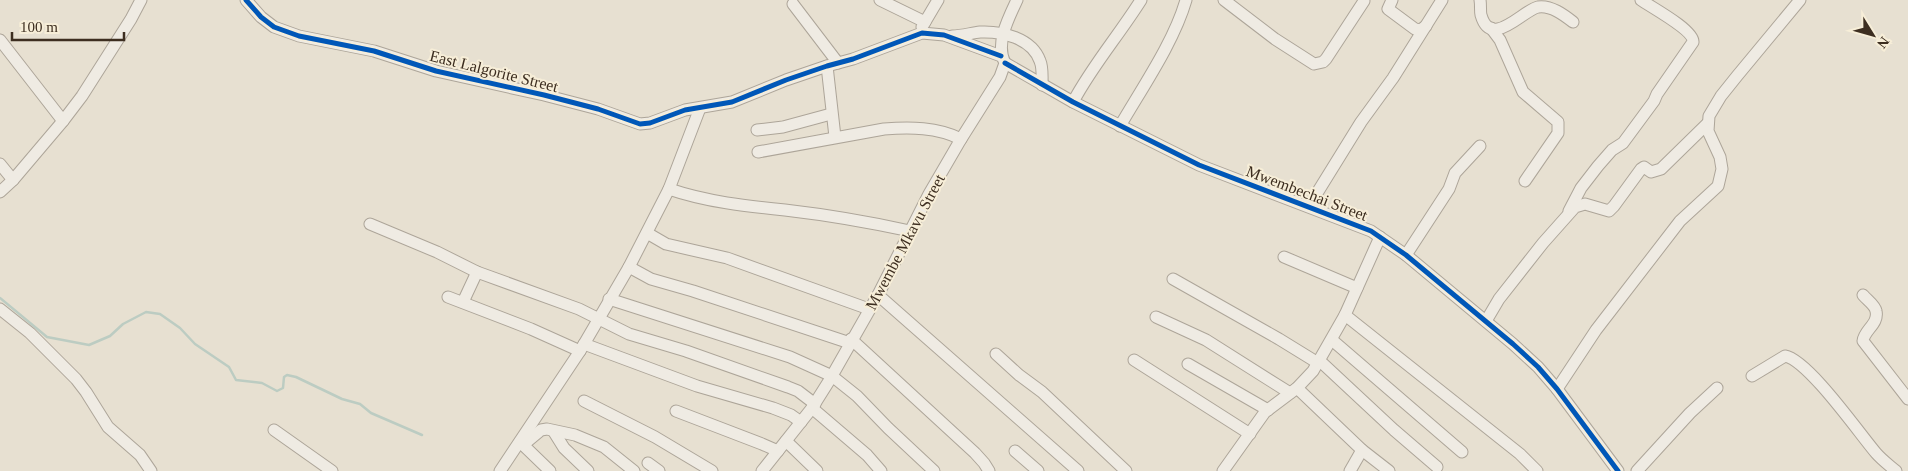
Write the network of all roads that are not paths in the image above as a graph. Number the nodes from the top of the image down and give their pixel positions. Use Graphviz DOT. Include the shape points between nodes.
graph roads {
  1 [pos="141,0"];
  2 [pos="246,0"];
  3 [pos="880,0"];
  4 [pos="938,0"];
  5 [pos="1017,0"];
  6 [pos="1141,0"];
  7 [pos="1186,0"];
  8 [pos="1224,0"];
  9 [pos="1392,0"];
  10 [pos="1442,0"];
  11 [pos="1480,0"];
  12 [pos="1640,0"];
  13 [pos="1800,0"];
  14 [pos="1364,1"];
  15 [pos="793,4"];
  16 [pos="925,22"];
  17 [pos="1573,22"];
  18 [pos="1426,26"];
  19 [pos="1491,28"];
  20 [pos="1004,33"];
  21 [pos="918,35"];
  22 [pos="949,37"];
  23 [pos="0,40"];
  24 [pos="1003,60"];
  25 [pos="832,64"];
  26 [pos="1042,85"];
  27 [pos="1073,102"];
  28 [pos="700,108"];
  29 [pos="831,114"];
  30 [pos="63,121"];
  31 [pos="1708,124"];
  32 [pos="1120,126"];
  33 [pos="757,130"];
  34 [pos="835,137"];
  35 [pos="961,139"];
  36 [pos="1480,146"];
  37 [pos="758,152"];
  38 [pos="0,164"];
  39 [pos="13,180"];
  40 [pos="1525,181"];
  41 [pos="669,189"];
  42 [pos="0,192"];
  43 [pos="1309,206"];
  44 [pos="1569,215"];
  45 [pos="370,224"];
  46 [pos="910,231"];
  47 [pos="648,233"];
  48 [pos="1380,237"];
  49 [pos="1406,255"];
  50 [pos="1284,257"];
  51 [pos="629,268"];
  52 [pos="477,272"];
  53 [pos="1173,279"];
  54 [pos="1357,288"];
  55 [pos="878,295"];
  56 [pos="1864,295"];
  57 [pos="448,297"];
  58 [pos="609,299"];
  59 [pos="463,302"];
  60 [pos="0,309"];
  61 [pos="869,309"];
  62 [pos="1345,315"];
  63 [pos="1156,317"];
  64 [pos="597,320"];
  65 [pos="1486,321"];
  66 [pos="1332,340"];
  67 [pos="851,341"];
  68 [pos="582,347"];
  69 [pos="996,354"];
  70 [pos="1134,360"];
  71 [pos="1319,362"];
  72 [pos="1188,364"];
  73 [pos="832,376"];
  74 [pos="1752,376"];
  75 [pos="1717,388"];
  76 [pos="1557,389"];
  77 [pos="1294,390"];
  78 [pos="1908,400"];
  79 [pos="584,401"];
  80 [pos="813,406"];
  81 [pos="1268,410"];
  82 [pos="676,411"];
  83 [pos="801,422"];
  84 [pos="274,430"];
  85 [pos="554,432"];
  86 [pos="1250,434"];
  87 [pos="786,441"];
  88 [pos="521,444"];
  89 [pos="1362,450"];
  90 [pos="778,451"];
  91 [pos="1015,451"];
  92 [pos="1462,452"];
  93 [pos="648,463"];
  94 [pos="1438,468"];
  95 [pos="151,471"];
  96 [pos="332,471"];
  97 [pos="500,471"];
  98 [pos="550,471"];
  99 [pos="588,471"];
  100 [pos="634,471"];
  101 [pos="659,471"];
  102 [pos="712,471"];
  103 [pos="762,471"];
  104 [pos="817,471"];
  105 [pos="881,471"];
  106 [pos="934,471"];
  107 [pos="989,471"];
  108 [pos="1038,471"];
  109 [pos="1078,471"];
  110 [pos="1126,471"];
  111 [pos="1223,471"];
  112 [pos="1350,471"];
  113 [pos="1389,471"];
  114 [pos="1537,471"];
  115 [pos="1618,471"];
  116 [pos="1637,471"];
  117 [pos="1896,471"];
  1 -- 30 [label="street"];
  2 -- 28 [label="street, East Lalgorite Street" via="274,27 299,36 374,51 436,71 544,95 634,123 650,123"];
  3 -- 16 [label="street"];
  4 -- 16 [label="street"];
  5 -- 20 [label="street, Mwembe Mkavu Street"];
  6 -- 27 [label="street"];
  7 -- 32 [label="street" via="1182,14"];
  8 -- 14 [label="street" via="1314,64 1326,59"];
  9 -- 18 [label="street" via="1388,9 1392,13 1415,30"];
  10 -- 18 [label="street"];
  11 -- 19 [label="street" via="1481,15"];
  12 -- 44 [label="street" via="1691,35 1693,42 1623,143 1607,155 1581,188"];
  13 -- 31 [label="street" via="1721,96"];
  15 -- 25 [label="street"];
  16 -- 21 [label="street"];
  17 -- 19 [label="street" via="1556,11 1538,7 1499,30"];
  18 -- 43 [label="street"];
  19 -- 40 [label="street" via="1500,40 1523,92 1558,122 1558,133"];
  20 -- 22 [label="street" via="978,32"];
  20 -- 24 [label="street, Mwembe Mkavu Street" via="1001,46"];
  20 -- 26 [label="street" via="1034,50 1041,62"];
  21 -- 22 [label="street, East Lalgorite Street" via="931,33"];
  21 -- 25 [label="street, East Lalgorite Street"];
  22 -- 24 [label="street, East Lalgorite Street"];
  23 -- 30 [label="street"];
  24 -- 26 [label="street, Mwembechai Street"];
  24 -- 35 [label="street, Mwembe Mkavu Street" via="1000,77"];
  25 -- 28 [label="street, East Lalgorite Street" via="738,100"];
  25 -- 29 [label="street"];
  26 -- 27 [label="street, Mwembechai Street"];
  27 -- 32 [label="street, Mwembechai Street"];
  28 -- 41 [label="street"];
  29 -- 33 [label="street" via="784,127"];
  29 -- 34 [label="street"];
  30 -- 39 [label="street"];
  31 -- 44 [label="street" via="1660,169 1651,172 1641,168 1609,210 1585,204"];
  31 -- 76 [label="street" via="1720,156 1722,169 1718,186 1680,221 1596,330"];
  32 -- 43 [label="street, Mwembechai Street" via="1199,165"];
  34 -- 35 [label="street" via="903,128 948,132"];
  34 -- 37 [label="street"];
  35 -- 46 [label="street, Mwembe Mkavu Street"];
  36 -- 49 [label="street" via="1455,172 1449,189"];
  38 -- 39 [label="street"];
  39 -- 42 [label="street"];
  41 -- 46 [label="street" via="722,202 850,218"];
  41 -- 47 [label="street"];
  43 -- 48 [label="street, Mwembechai Street" via="1366,228"];
  44 -- 65 [label="street" via="1543,243"];
  45 -- 52 [label="street"];
  46 -- 55 [label="street, Mwembe Mkavu Street"];
  47 -- 51 [label="street"];
  47 -- 61 [label="street" via="666,244 727,258"];
  48 -- 49 [label="street, Mwembechai Street"];
  48 -- 54 [label="street"];
  49 -- 65 [label="street, Mwembechai Street"];
  50 -- 54 [label="street"];
  51 -- 58 [label="street"];
  51 -- 67 [label="street" via="651,279"];
  52 -- 59 [label="street"];
  52 -- 64 [label="street" via="554,299"];
  53 -- 71 [label="street"];
  54 -- 62 [label="street"];
  55 -- 61 [label="street, Mwembe Mkavu Street"];
  55 -- 109 [label="street"];
  56 -- 78 [label="street" via="1876,314 1864,341"];
  57 -- 59 [label="street"];
  58 -- 64 [label="street"];
  58 -- 73 [label="street" via="790,357"];
  59 -- 68 [label="street"];
  60 -- 95 [label="street" via="30,333 76,379 108,427 140,455"];
  61 -- 67 [label="street, Mwembe Mkavu Street"];
  62 -- 66 [label="street"];
  62 -- 114 [label="street"];
  63 -- 77 [label="street" via="1206,340"];
  64 -- 68 [label="street"];
  64 -- 80 [label="street" via="629,334 788,387 798,391"];
  65 -- 76 [label="street, Mwembechai Street"];
  66 -- 71 [label="street"];
  66 -- 92 [label="street"];
  67 -- 73 [label="street, Mwembe Mkavu Street"];
  67 -- 107 [label="street" via="975,453"];
  68 -- 83 [label="street" via="773,408"];
  68 -- 88 [label="street"];
  69 -- 110 [label="street"];
  70 -- 86 [label="street"];
  71 -- 77 [label="street"];
  71 -- 94 [label="street"];
  72 -- 81 [label="street"];
  73 -- 80 [label="street, Mwembe Mkavu Street"];
  73 -- 106 [label="street" via="852,390"];
  74 -- 117 [label="street" via="1785,356 1797,360 1877,454"];
  75 -- 116 [label="street"];
  76 -- 115 [label="street, Mwembechai Street"];
  77 -- 81 [label="street"];
  77 -- 89 [label="street"];
  79 -- 102 [label="street"];
  80 -- 83 [label="street, Mwembe Mkavu Street"];
  80 -- 105 [label="street"];
  81 -- 86 [label="street"];
  82 -- 90 [label="street"];
  83 -- 87 [label="street, Mwembe Mkavu Street"];
  84 -- 96 [label="street"];
  85 -- 88 [label="street" via="541,430"];
  85 -- 99 [label="street" via="564,448"];
  85 -- 100 [label="street" via="604,447"];
  86 -- 111 [label="street"];
  87 -- 90 [label="street, Mwembe Mkavu Street"];
  87 -- 104 [label="street"];
  88 -- 97 [label="street"];
  88 -- 98 [label="street"];
  89 -- 112 [label="street"];
  89 -- 113 [label="street"];
  90 -- 103 [label="street, Mwembe Mkavu Street"];
  91 -- 108 [label="street"];
  93 -- 101 [label="street"];
}
